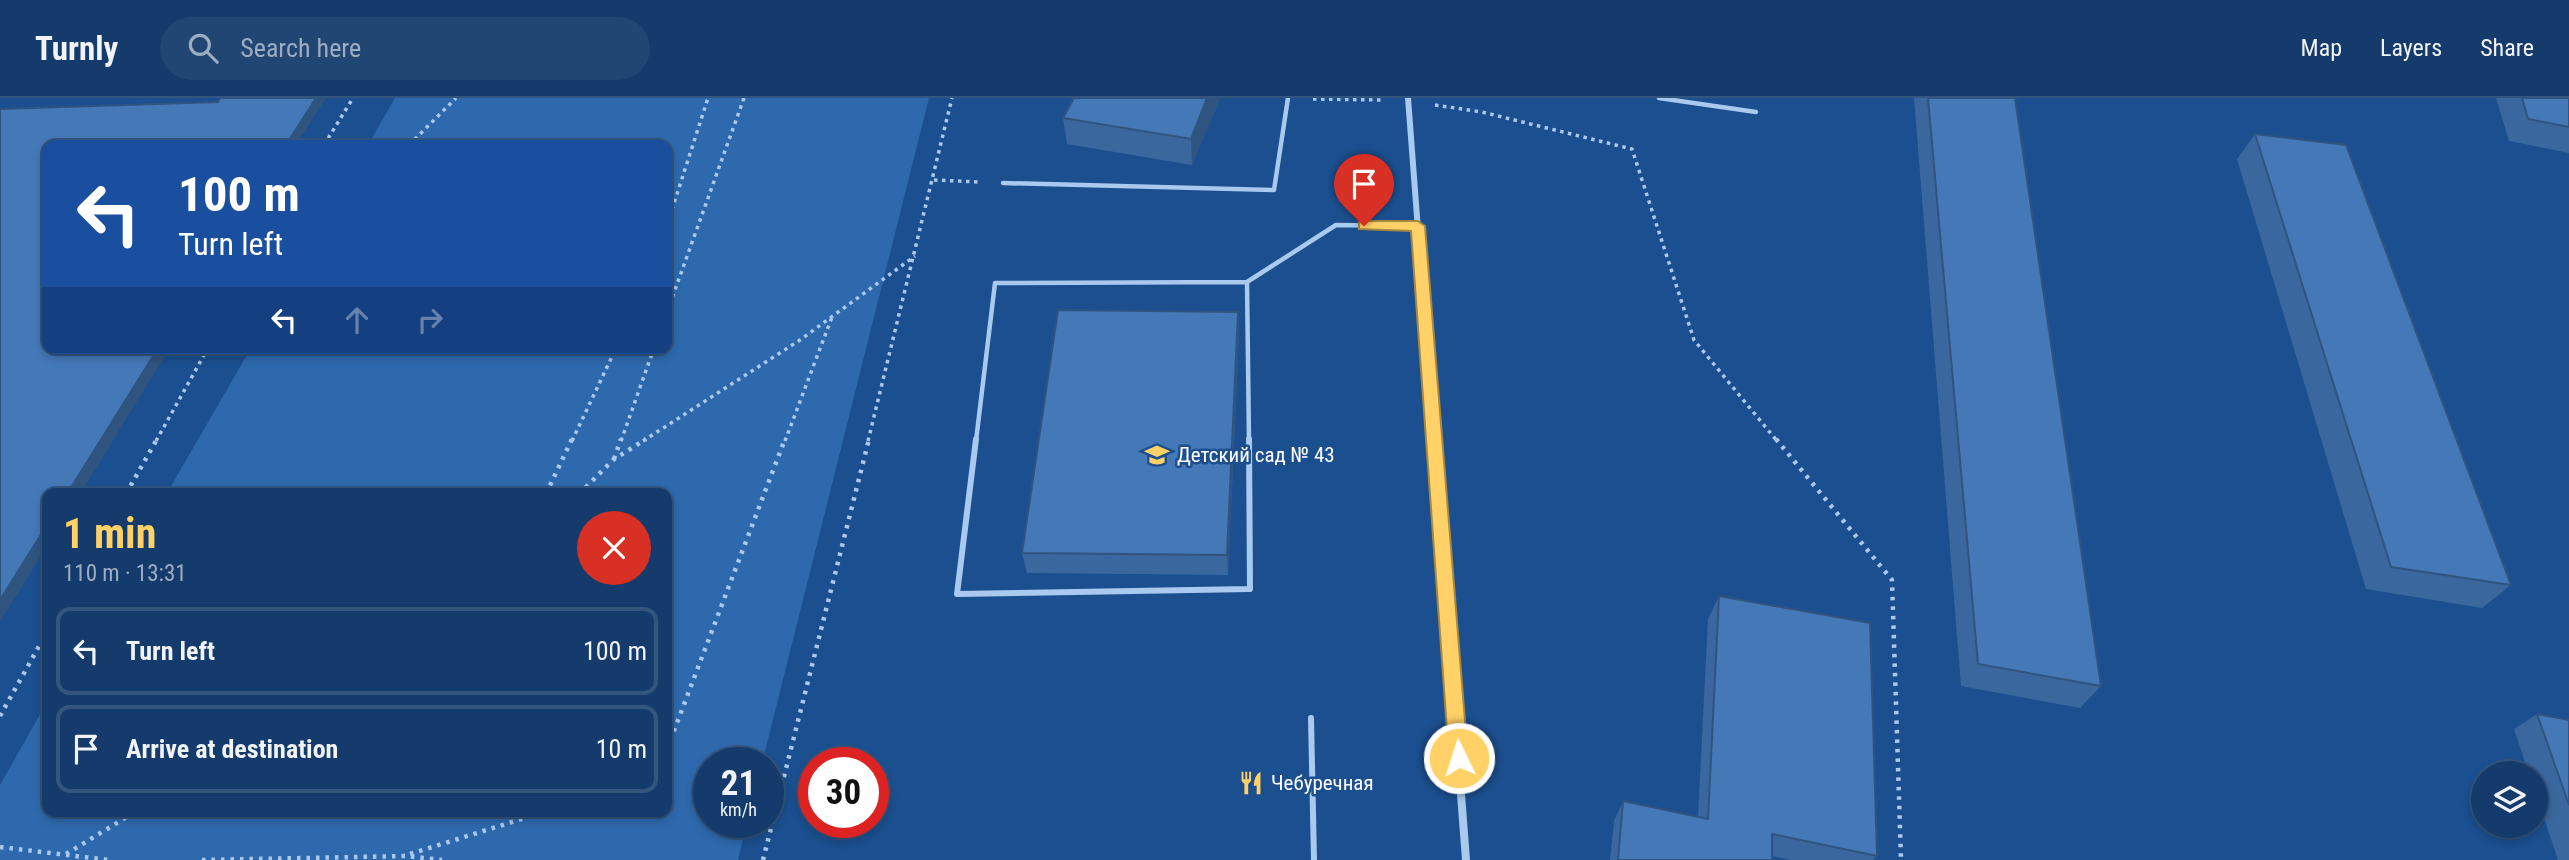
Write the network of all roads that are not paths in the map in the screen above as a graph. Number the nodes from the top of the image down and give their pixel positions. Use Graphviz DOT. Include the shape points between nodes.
graph roads {
  1 [pos="1288,98"];
  2 [pos="1659,98"];
  3 [pos="1408,99"];
  4 [pos="1756,111"];
  5 [pos="1003,183"];
  6 [pos="1418,226"];
  7 [pos="1247,282"];
  8 [pos="1311,718"];
  9 [pos="1314,860"];
  10 [pos="1466,860"];
  1 -- 5 [label="lane" via="1274,190"];
  2 -- 4 [label="lane"];
  3 -- 6 [label="street"];
  6 -- 7 [label="lane" via="1336,225"];
  6 -- 10 [label="street"];
  7 -- 7 [label="lane" via="995,283 957,594 1250,589"];
  8 -- 9 [label="lane"];
}
